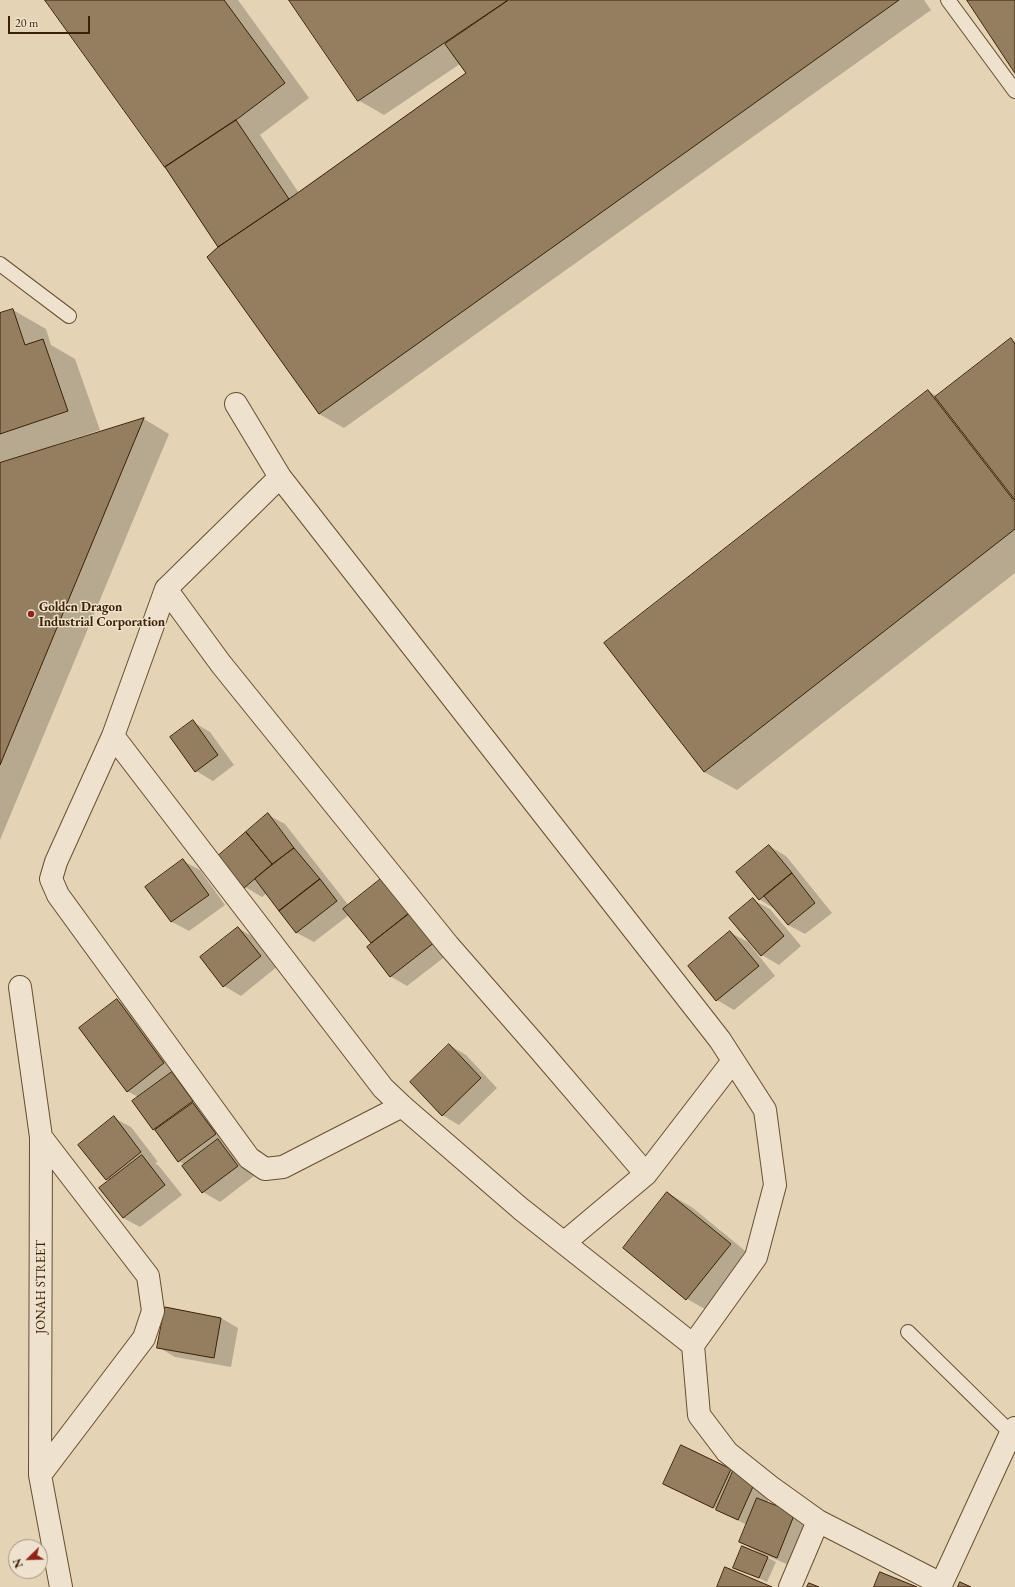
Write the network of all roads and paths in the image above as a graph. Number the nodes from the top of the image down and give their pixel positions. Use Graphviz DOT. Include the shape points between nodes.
graph roads {
  1 [pos="948,0"];
  2 [pos="1015,91"];
  3 [pos="0,264"];
  4 [pos="69,316"];
  5 [pos="236,404"];
  6 [pos="280,477"];
  7 [pos="166,589"];
  8 [pos="113,736"];
  9 [pos="20,987"];
  10 [pos="733,1061"];
  11 [pos="402,1106"];
  12 [pos="41,1137"];
  13 [pos="646,1174"];
  14 [pos="565,1242"];
  15 [pos="908,1332"];
  16 [pos="693,1345"];
  17 [pos="1013,1430"];
  18 [pos="40,1475"];
  19 [pos="818,1521"];
  20 [pos="941,1586"];
  21 [pos="61,1587"];
  22 [pos="790,1587"];
  1 -- 2 [label="lane"];
  3 -- 4 [label="lane"];
  5 -- 6 [label="street"];
  6 -- 7 [label="street"];
  6 -- 10 [label="street" via="720,1040"];
  7 -- 8 [label="street"];
  7 -- 13 [label="street" via="221,664 448,946"];
  8 -- 11 [label="street" via="383,1088"];
  8 -- 11 [label="street" via="56,862 51,879 63,901 249,1158 265,1169 283,1167"];
  9 -- 12 [label="street, JONAH STREET"];
  10 -- 13 [label="street"];
  10 -- 16 [label="street" via="766,1110 775,1185 756,1257"];
  11 -- 14 [label="street" via="521,1209"];
  12 -- 18 [label="street, JONAH STREET"];
  12 -- 18 [label="street" via="148,1276 153,1311 144,1338"];
  13 -- 14 [label="street"];
  14 -- 16 [label="street"];
  15 -- 17 [label="lane"];
  16 -- 19 [label="street" via="699,1415 727,1452"];
  17 -- 20 [label="street"];
  18 -- 21 [label="street, JONAH STREET"];
  19 -- 20 [label="street"];
  19 -- 22 [label="street"];
}
